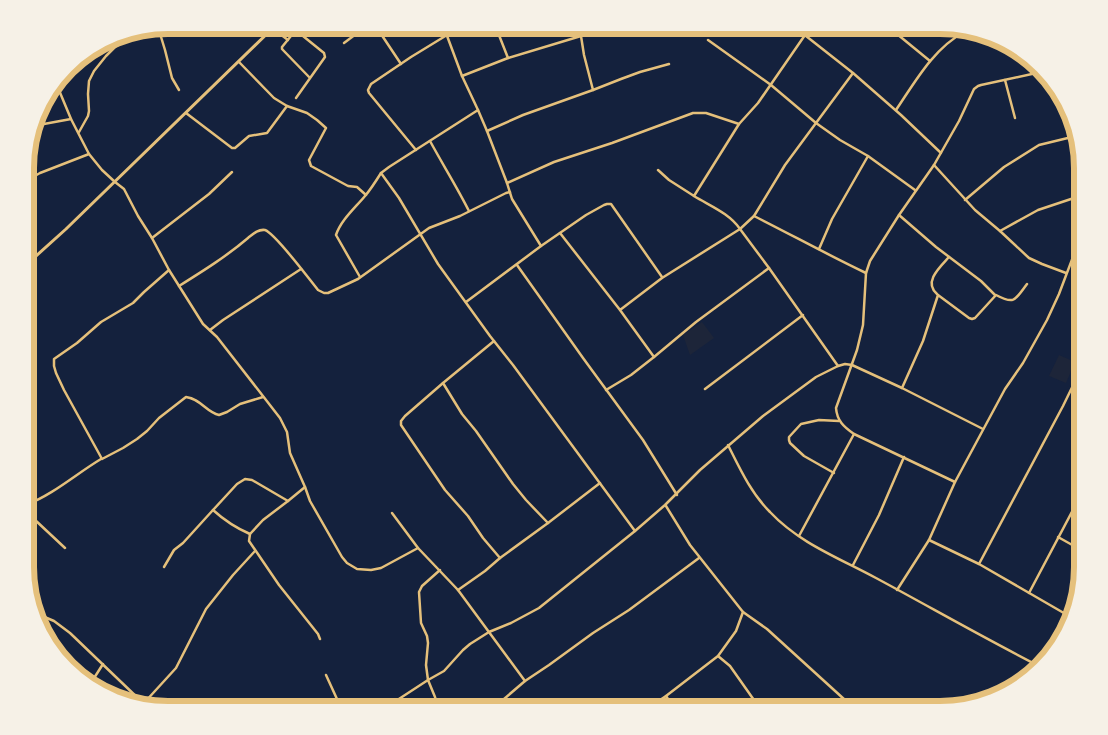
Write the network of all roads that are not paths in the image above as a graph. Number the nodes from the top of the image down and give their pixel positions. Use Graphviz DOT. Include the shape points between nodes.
graph roads {
  1 [pos="160,34"];
  2 [pos="265,34"];
  3 [pos="282,34"];
  4 [pos="292,34"];
  5 [pos="300,34"];
  6 [pos="356,34"];
  7 [pos="381,34"];
  8 [pos="499,34"];
  9 [pos="586,34"];
  10 [pos="897,34"];
  11 [pos="447,35"];
  12 [pos="805,35"];
  13 [pos="959,35"];
  14 [pos="581,36"];
  15 [pos="288,40"];
  16 [pos="708,40"];
  17 [pos="119,43"];
  18 [pos="344,43"];
  19 [pos="508,58"];
  20 [pos="930,61"];
  21 [pos="239,62"];
  22 [pos="400,64"];
  23 [pos="669,64"];
  24 [pos="853,73"];
  25 [pos="1035,73"];
  26 [pos="462,76"];
  27 [pos="310,78"];
  28 [pos="1005,80"];
  29 [pos="771,85"];
  30 [pos="59,90"];
  31 [pos="179,90"];
  32 [pos="593,90"];
  33 [pos="296,98"];
  34 [pos="287,106"];
  35 [pos="478,110"];
  36 [pos="896,110"];
  37 [pos="186,113"];
  38 [pos="1015,118"];
  39 [pos="71,119"];
  40 [pos="816,123"];
  41 [pos="739,124"];
  42 [pos="41,125"];
  43 [pos="487,131"];
  44 [pos="79,132"];
  45 [pos="1071,137"];
  46 [pos="430,141"];
  47 [pos="416,150"];
  48 [pos="941,153"];
  49 [pos="89,154"];
  50 [pos="868,156"];
  51 [pos="934,165"];
  52 [pos="658,170"];
  53 [pos="232,172"];
  54 [pos="381,173"];
  55 [pos="34,176"];
  56 [pos="114,182"];
  57 [pos="507,183"];
  58 [pos="915,191"];
  59 [pos="510,192"];
  60 [pos="366,195"];
  61 [pos="694,196"];
  62 [pos="1074,198"];
  63 [pos="965,200"];
  64 [pos="469,211"];
  65 [pos="898,215"];
  66 [pos="754,216"];
  67 [pos="740,229"];
  68 [pos="1000,231"];
  69 [pos="560,233"];
  70 [pos="421,235"];
  71 [pos="152,238"];
  72 [pos="540,246"];
  73 [pos="819,249"];
  74 [pos="1074,255"];
  75 [pos="949,256"];
  76 [pos="34,258"];
  77 [pos="516,265"];
  78 [pos="769,268"];
  79 [pos="301,269"];
  80 [pos="169,270"];
  81 [pos="866,273"];
  82 [pos="1066,273"];
  83 [pos="360,277"];
  84 [pos="662,278"];
  85 [pos="1027,284"];
  86 [pos="179,286"];
  87 [pos="938,295"];
  88 [pos="996,296"];
  89 [pos="466,302"];
  90 [pos="620,310"];
  91 [pos="803,315"];
  92 [pos="210,330"];
  93 [pos="494,341"];
  94 [pos="654,357"];
  95 [pos="852,365"];
  96 [pos="838,366"];
  97 [pos="442,383"];
  98 [pos="1074,384"];
  99 [pos="705,388"];
  100 [pos="902,388"];
  101 [pos="606,390"];
  102 [pos="263,397"];
  103 [pos="840,421"];
  104 [pos="983,429"];
  105 [pos="854,434"];
  106 [pos="728,445"];
  107 [pos="904,458"];
  108 [pos="102,459"];
  109 [pos="834,472"];
  110 [pos="956,482"];
  111 [pos="600,484"];
  112 [pos="305,487"];
  113 [pos="676,494"];
  114 [pos="288,501"];
  115 [pos="34,502"];
  116 [pos="666,505"];
  117 [pos="1074,508"];
  118 [pos="213,510"];
  119 [pos="392,513"];
  120 [pos="34,519"];
  121 [pos="548,523"];
  122 [pos="635,531"];
  123 [pos="250,534"];
  124 [pos="799,536"];
  125 [pos="1058,537"];
  126 [pos="928,540"];
  127 [pos="1074,546"];
  128 [pos="65,548"];
  129 [pos="418,548"];
  130 [pos="255,550"];
  131 [pos="500,558"];
  132 [pos="700,558"];
  133 [pos="979,564"];
  134 [pos="853,565"];
  135 [pos="164,567"];
  136 [pos="440,570"];
  137 [pos="458,590"];
  138 [pos="897,590"];
  139 [pos="1029,593"];
  140 [pos="743,612"];
  141 [pos="1066,614"];
  142 [pos="43,616"];
  143 [pos="489,632"];
  144 [pos="320,639"];
  145 [pos="718,656"];
  146 [pos="1034,663"];
  147 [pos="103,664"];
  148 [pos="326,675"];
  149 [pos="93,679"];
  150 [pos="428,680"];
  151 [pos="525,681"];
  152 [pos="666,696"];
  153 [pos="139,698"];
  154 [pos="147,700"];
  155 [pos="338,701"];
  156 [pos="396,701"];
  157 [pos="436,701"];
  158 [pos="502,701"];
  159 [pos="659,701"];
  160 [pos="669,701"];
  161 [pos="755,701"];
  162 [pos="846,701"];
  1 -- 31 [label="street" via="172,78"];
  2 -- 21 [label="main road"];
  3 -- 15 [label="street"];
  4 -- 15 [label="street"];
  5 -- 27 [label="street" via="325,55"];
  6 -- 18 [label="street"];
  7 -- 22 [label="street"];
  8 -- 19 [label="street"];
  9 -- 14 [label="street"];
  10 -- 20 [label="street"];
  11 -- 22 [label="street"];
  11 -- 26 [label="street"];
  12 -- 24 [label="street"];
  12 -- 29 [label="street"];
  13 -- 20 [label="street"];
  14 -- 19 [label="street"];
  14 -- 32 [label="street"];
  15 -- 27 [label="street" via="282,47 283,51"];
  16 -- 29 [label="street"];
  17 -- 44 [label="street" via="89,81 89,111"];
  19 -- 26 [label="street"];
  20 -- 36 [label="street"];
  21 -- 34 [label="street" via="274,98"];
  21 -- 37 [label="main road"];
  22 -- 47 [label="street" via="371,84 368,90"];
  23 -- 32 [label="street"];
  24 -- 36 [label="street"];
  24 -- 40 [label="street"];
  25 -- 28 [label="street"];
  26 -- 35 [label="street"];
  27 -- 33 [label="street"];
  28 -- 38 [label="street"];
  28 -- 48 [label="street" via="974,89"];
  29 -- 40 [label="street"];
  29 -- 41 [label="street"];
  30 -- 39 [label="street"];
  32 -- 43 [label="street"];
  34 -- 37 [label="street" via="267,133 249,136 235,148"];
  34 -- 60 [label="street" via="307,113 326,128 309,160 311,166 348,186 356,186"];
  35 -- 43 [label="street"];
  35 -- 46 [label="street"];
  36 -- 48 [label="street"];
  37 -- 56 [label="main road"];
  39 -- 42 [label="street"];
  39 -- 44 [label="street"];
  40 -- 50 [label="street"];
  40 -- 66 [label="street"];
  41 -- 57 [label="street" via="706,113 693,113 554,162"];
  41 -- 61 [label="street"];
  43 -- 57 [label="street"];
  44 -- 49 [label="street"];
  45 -- 63 [label="street" via="1039,145 1004,167"];
  46 -- 47 [label="street"];
  46 -- 64 [label="street"];
  47 -- 54 [label="street"];
  48 -- 51 [label="street"];
  49 -- 55 [label="street"];
  49 -- 56 [label="street"];
  50 -- 58 [label="street"];
  50 -- 73 [label="street"];
  51 -- 58 [label="street"];
  51 -- 63 [label="street"];
  52 -- 61 [label="street"];
  53 -- 71 [label="street"];
  54 -- 60 [label="street"];
  54 -- 70 [label="street"];
  56 -- 71 [label="street" via="124,189"];
  56 -- 76 [label="main road"];
  57 -- 59 [label="street"];
  58 -- 65 [label="street"];
  59 -- 64 [label="street"];
  59 -- 72 [label="street"];
  60 -- 83 [label="street" via="336,235"];
  61 -- 67 [label="street" via="728,215"];
  62 -- 68 [label="street" via="1038,210"];
  63 -- 68 [label="street"];
  64 -- 70 [label="street" via="429,228"];
  65 -- 75 [label="street"];
  65 -- 81 [label="street"];
  66 -- 67 [label="street"];
  66 -- 73 [label="street"];
  67 -- 78 [label="street"];
  67 -- 84 [label="street"];
  68 -- 82 [label="street" via="1028,258"];
  69 -- 72 [label="street"];
  69 -- 84 [label="street" via="604,205 612,204"];
  69 -- 90 [label="street"];
  70 -- 83 [label="street"];
  70 -- 89 [label="street"];
  71 -- 80 [label="street"];
  72 -- 77 [label="street"];
  73 -- 81 [label="street"];
  74 -- 82 [label="street"];
  75 -- 87 [label="street" via="931,280 933,291"];
  75 -- 88 [label="street"];
  77 -- 89 [label="street"];
  77 -- 101 [label="street"];
  78 -- 91 [label="street"];
  78 -- 94 [label="street"];
  79 -- 83 [label="street" via="324,293"];
  79 -- 86 [label="street" via="278,240 262,230"];
  79 -- 92 [label="street"];
  80 -- 86 [label="street"];
  80 -- 108 [label="street" via="134,303 101,322 54,359 64,390"];
  81 -- 95 [label="street" via="863,325"];
  82 -- 104 [label="street" via="1039,336"];
  84 -- 90 [label="street"];
  85 -- 88 [label="street" via="1012,301"];
  86 -- 92 [label="street"];
  87 -- 88 [label="street" via="972,319"];
  87 -- 100 [label="street"];
  89 -- 93 [label="street"];
  90 -- 94 [label="street"];
  91 -- 96 [label="street"];
  91 -- 99 [label="street"];
  92 -- 102 [label="street"];
  93 -- 97 [label="street"];
  93 -- 111 [label="street"];
  94 -- 101 [label="street"];
  95 -- 96 [label="street"];
  95 -- 100 [label="street"];
  95 -- 103 [label="street" via="836,408"];
  96 -- 106 [label="street" via="816,377"];
  97 -- 121 [label="street" via="526,500"];
  97 -- 131 [label="street" via="405,416 401,425 445,490"];
  98 -- 133 [label="street"];
  100 -- 104 [label="street"];
  101 -- 113 [label="street" via="643,440"];
  102 -- 108 [label="street" via="219,415 186,397 137,439"];
  102 -- 112 [label="street" via="287,432 290,453"];
  103 -- 105 [label="street"];
  103 -- 109 [label="street" via="819,420 801,424 789,437 790,443 804,456"];
  104 -- 110 [label="street"];
  105 -- 107 [label="street"];
  105 -- 109 [label="street"];
  106 -- 113 [label="street"];
  106 -- 124 [label="street" via="756,498"];
  107 -- 110 [label="street"];
  107 -- 134 [label="street"];
  108 -- 115 [label="street"];
  109 -- 124 [label="street"];
  110 -- 126 [label="street"];
  111 -- 121 [label="street"];
  111 -- 122 [label="street"];
  112 -- 114 [label="street"];
  112 -- 129 [label="street" via="342,557 351,566 371,570 381,568"];
  113 -- 116 [label="street"];
  114 -- 118 [label="street" via="245,479"];
  114 -- 123 [label="street"];
  116 -- 122 [label="street"];
  116 -- 132 [label="street"];
  117 -- 125 [label="street"];
  118 -- 123 [label="street"];
  118 -- 135 [label="street" via="174,550"];
  119 -- 129 [label="street"];
  120 -- 128 [label="street"];
  121 -- 131 [label="street"];
  122 -- 143 [label="street" via="539,608"];
  123 -- 130 [label="street" via="249,541"];
  124 -- 134 [label="street"];
  125 -- 127 [label="street"];
  125 -- 139 [label="street"];
  126 -- 133 [label="street"];
  126 -- 138 [label="street"];
  129 -- 136 [label="street"];
  130 -- 144 [label="street"];
  130 -- 154 [label="street" via="206,609 176,668"];
  131 -- 137 [label="street"];
  132 -- 140 [label="street"];
  132 -- 151 [label="street"];
  133 -- 139 [label="street"];
  134 -- 138 [label="street"];
  136 -- 137 [label="street"];
  136 -- 150 [label="street" via="420,590 421,623 428,643"];
  137 -- 143 [label="street"];
  138 -- 146 [label="street"];
  139 -- 141 [label="street"];
  140 -- 145 [label="street" via="736,630"];
  140 -- 162 [label="street" via="767,629"];
  142 -- 147 [label="street" via="70,633"];
  143 -- 150 [label="street" via="463,650 444,671"];
  143 -- 151 [label="street"];
  145 -- 152 [label="street"];
  145 -- 161 [label="street" via="730,666"];
  147 -- 149 [label="street"];
  147 -- 153 [label="street"];
  148 -- 155 [label="street"];
  150 -- 156 [label="street"];
  150 -- 157 [label="street"];
  151 -- 158 [label="street"];
  152 -- 159 [label="street"];
  152 -- 160 [label="street"];
}
